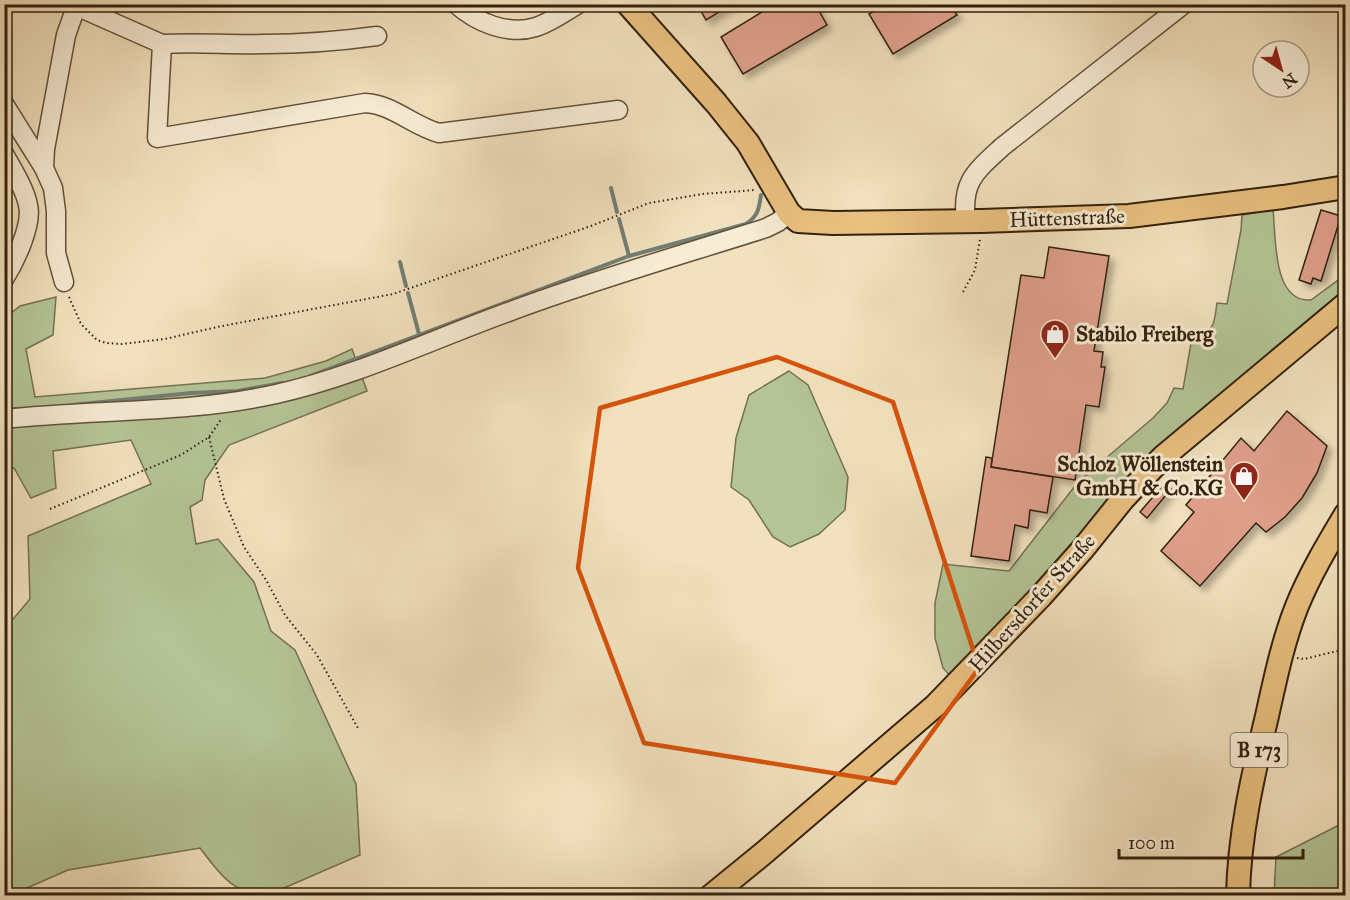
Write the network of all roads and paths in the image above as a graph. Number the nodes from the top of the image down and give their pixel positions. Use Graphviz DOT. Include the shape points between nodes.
graph roads {
  1 [pos="456,4"];
  2 [pos="578,4"];
  3 [pos="628,4"];
  4 [pos="1184,4"];
  5 [pos="77,5"];
  6 [pos="377,36"];
  7 [pos="162,44"];
  8 [pos="4,104"];
  9 [pos="618,110"];
  10 [pos="48,137"];
  11 [pos="27,139"];
  12 [pos="4,154"];
  13 [pos="44,168"];
  14 [pos="771,182"];
  15 [pos="1346,187"];
  16 [pos="789,213"];
  17 [pos="973,221"];
  18 [pos="4,279"];
  19 [pos="66,288"];
  20 [pos="963,292"];
  21 [pos="1346,304"];
  22 [pos="232,403"];
  23 [pos="4,418"];
  24 [pos="209,438"];
  25 [pos="50,510"];
  26 [pos="1346,514"];
  27 [pos="1346,649"];
  28 [pos="1282,656"];
  29 [pos="359,730"];
  30 [pos="711,896"];
  31 [pos="1238,896"];
  1 -- 2 [label="street" via="483,22 518,30 534,28"];
  3 -- 14 [label="main road" via="716,103 748,143"];
  4 -- 17 [label="street" via="977,171 965,196"];
  5 -- 7 [label="street"];
  5 -- 10 [label="street" via="66,34"];
  6 -- 7 [label="street" via="264,45"];
  7 -- 9 [label="street" via="157,138 365,103 379,103 439,133"];
  8 -- 11 [label="street"];
  10 -- 11 [label="street" via="37,144"];
  10 -- 13 [label="street"];
  11 -- 13 [label="street"];
  12 -- 18 [label="street" via="28,204 29,221 15,262"];
  13 -- 19 [label="street" via="53,188 56,253"];
  14 -- 16 [label="main road"];
  14 -- 19 [label="path" via="756,189 649,203 393,294 165,339 112,344 97,340 81,324"];
  15 -- 17 [label="main road, Hüttenstraße" via="1152,213"];
  16 -- 17 [label="main road, Hüttenstraße" via="798,221 817,222"];
  16 -- 22 [label="street" via="766,228 513,310 358,369"];
  17 -- 20 [label="path" via="980,251"];
  21 -- 30 [label="main road, Hilbersdorfer Straße" via="1163,457 1041,596 936,705"];
  22 -- 23 [label="street"];
  22 -- 24 [label="path"];
  24 -- 25 [label="path" via="181,455"];
  24 -- 29 [label="path" via="224,499 244,547 285,615 317,655"];
  26 -- 28 [label="main road, B 173" via="1297,607"];
  27 -- 28 [label="path" via="1304,659"];
  28 -- 31 [label="main road, B 173" via="1254,769 1238,869"];
}
